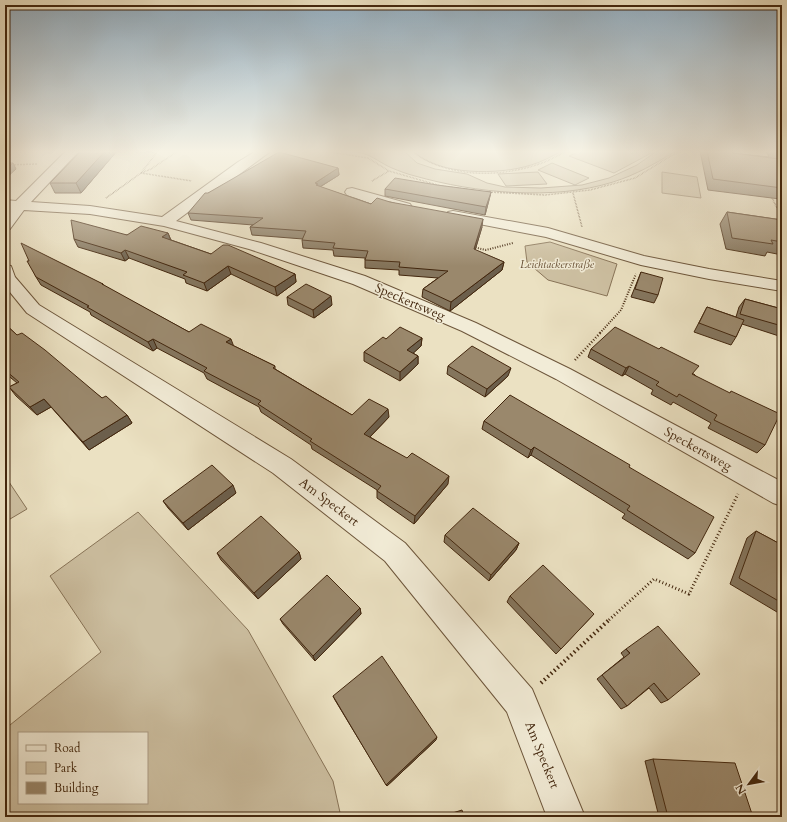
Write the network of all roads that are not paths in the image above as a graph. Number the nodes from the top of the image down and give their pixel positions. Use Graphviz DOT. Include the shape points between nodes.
graph roads {
  1 [pos="35,189"];
  2 [pos="209,189"];
  3 [pos="352,192"];
  4 [pos="5,204"];
  5 [pos="21,204"];
  6 [pos="420,210"];
  7 [pos="443,214"];
  8 [pos="165,222"];
  9 [pos="5,226"];
  10 [pos="5,270"];
  11 [pos="782,286"];
  12 [pos="782,495"];
  13 [pos="566,817"];
  1 -- 5 [label="street"];
  2 -- 8 [label="street"];
  3 -- 6 [label="street"];
  4 -- 5 [label="street, Speckertsweg"];
  5 -- 8 [label="street, Speckertsweg" via="90,210"];
  5 -- 9 [label="street"];
  7 -- 11 [label="street" via="548,233 641,260"];
  8 -- 12 [label="street, Speckertsweg" via="255,246 359,280 469,327 563,374"];
  10 -- 13 [label="street, Am Speckert" via="7,278 33,309 282,466 395,552 520,701"];
}
